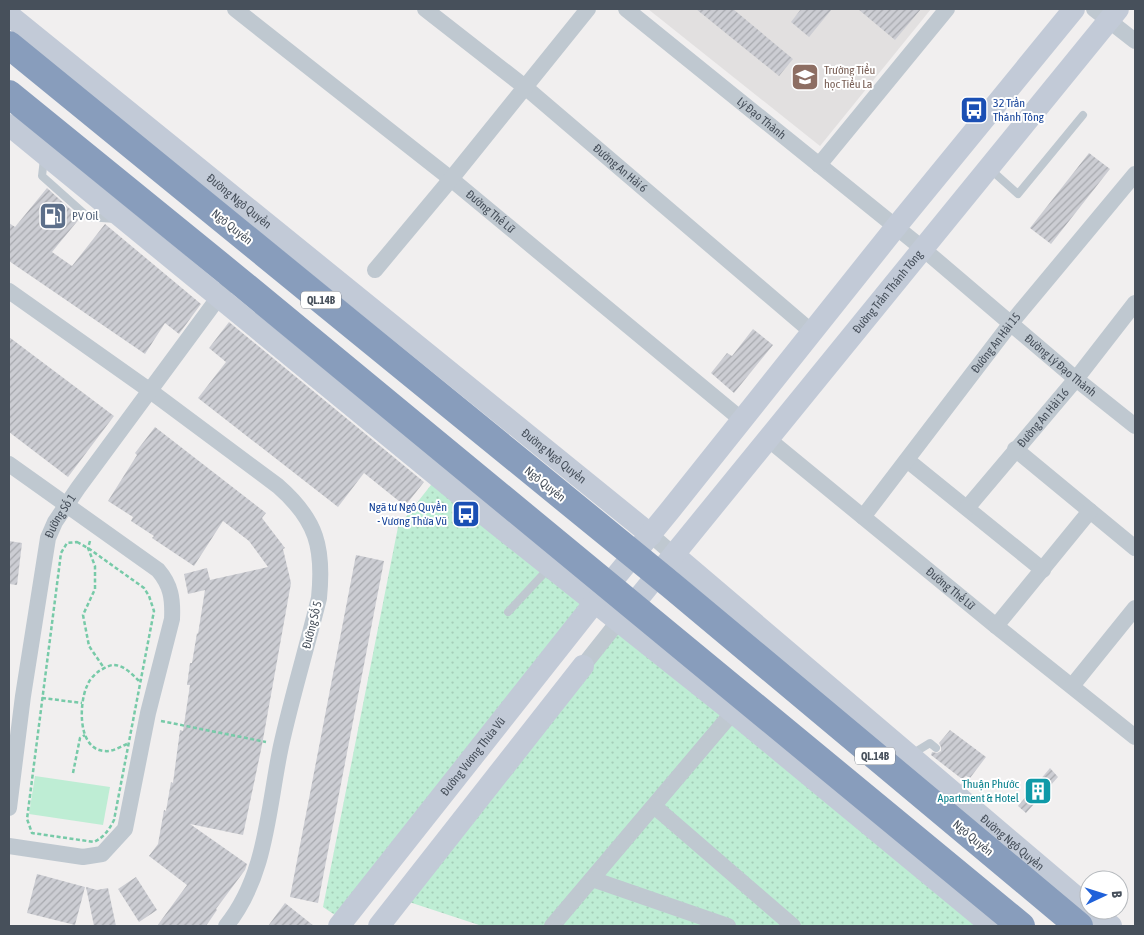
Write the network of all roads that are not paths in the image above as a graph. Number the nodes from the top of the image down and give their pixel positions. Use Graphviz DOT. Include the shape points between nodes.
graph roads {
  1 [pos="235,9"];
  2 [pos="425,9"];
  3 [pos="588,9"];
  4 [pos="626,9"];
  5 [pos="946,9"];
  6 [pos="1074,9"];
  7 [pos="1107,13"];
  8 [pos="9,15"];
  9 [pos="1135,41"];
  10 [pos="9,45"];
  11 [pos="525,87"];
  12 [pos="9,94"];
  13 [pos="1083,116"];
  14 [pos="9,125"];
  15 [pos="820,165"];
  16 [pos="988,168"];
  17 [pos="79,174"];
  18 [pos="1135,174"];
  19 [pos="451,179"];
  20 [pos="895,228"];
  21 [pos="922,248"];
  22 [pos="375,270"];
  23 [pos="227,286"];
  24 [pos="9,291"];
  25 [pos="1135,303"];
  26 [pos="1011,323"];
  27 [pos="812,332"];
  28 [pos="1076,379"];
  29 [pos="149,390"];
  30 [pos="742,420"];
  31 [pos="1135,426"];
  32 [pos="768,439"];
  33 [pos="1015,450"];
  34 [pos="908,460"];
  35 [pos="9,464"];
  36 [pos="66,504"];
  37 [pos="967,508"];
  38 [pos="1090,511"];
  39 [pos="863,517"];
  40 [pos="642,545"];
  41 [pos="1135,548"];
  42 [pos="666,565"];
  43 [pos="551,567"];
  44 [pos="1043,570"];
  45 [pos="601,594"];
  46 [pos="1135,608"];
  47 [pos="508,612"];
  48 [pos="625,613"];
  49 [pos="996,626"];
  50 [pos="583,666"];
  51 [pos="1072,686"];
  52 [pos="733,712"];
  53 [pos="1135,738"];
  54 [pos="936,748"];
  55 [pos="909,756"];
  56 [pos="654,806"];
  57 [pos="9,808"];
  58 [pos="9,846"];
  59 [pos="592,879"];
  60 [pos="1079,899"];
  61 [pos="226,926"];
  62 [pos="339,926"];
  63 [pos="379,926"];
  64 [pos="552,926"];
  65 [pos="728,926"];
  66 [pos="793,926"];
  67 [pos="992,926"];
  68 [pos="1021,926"];
  69 [pos="1079,926"];
  1 -- 19 [label="street, Đường Thế Lữ"];
  2 -- 11 [label="street, Đường An Hải 6"];
  3 -- 11 [label="street"];
  4 -- 15 [label="street, Lý Đạo Thành"];
  5 -- 15 [label="street"];
  6 -- 20 [label="street"];
  7 -- 9 [label="street"];
  7 -- 16 [label="street, Đường Trần Thánh Tông"];
  8 -- 40 [label="street, Đường Ngô Quyền"];
  10 -- 40 [label="highway, Ngô Quyền / QL.14B"];
  11 -- 19 [label="street"];
  11 -- 27 [label="street, Đường An Hải 6"];
  12 -- 17 [label="highway, QL.14B"];
  13 -- 16 [label="lane" via="1018,194"];
  14 -- 17 [label="street" via="45,154"];
  15 -- 20 [label="street, Lý Đạo Thành"];
  16 -- 21 [label="street, Đường Trần Thánh Tông"];
  17 -- 23 [label="highway, QL.14B"];
  17 -- 23 [label="street" via="125,219"];
  18 -- 26 [label="street, Đường An Hải 15"];
  19 -- 22 [label="street"];
  19 -- 30 [label="street, Đường Thế Lữ"];
  20 -- 21 [label="street, Đường Lý Đạo Thành"];
  20 -- 27 [label="street"];
  21 -- 26 [label="street, Đường Lý Đạo Thành"];
  21 -- 32 [label="street, Đường Trần Thánh Tông"];
  23 -- 29 [label="street, Đường Số 1"];
  23 -- 43 [label="street"];
  23 -- 45 [label="highway, QL.14B"];
  24 -- 29 [label="street, Đường Số 5"];
  25 -- 28 [label="street, Đường An Hải 16"];
  26 -- 28 [label="street, Đường Lý Đạo Thành"];
  26 -- 34 [label="street, Đường An Hải 15"];
  27 -- 30 [label="street"];
  28 -- 31 [label="street, Đường Lý Đạo Thành"];
  28 -- 33 [label="street, Đường An Hải 16"];
  29 -- 36 [label="street, Đường Số 1"];
  29 -- 61 [label="street, Đường Số 5" via="284,492 304,513 320,551 319,598 282,744 259,863 239,910"];
  30 -- 40 [label="street"];
  32 -- 39 [label="street, Đường Thế Lữ"];
  32 -- 42 [label="street, Đường Trần Thánh Tông"];
  33 -- 37 [label="street, Đường An Hải 16"];
  33 -- 38 [label="street"];
  34 -- 37 [label="street"];
  34 -- 39 [label="street, Đường An Hải 15"];
  35 -- 36 [label="street"];
  36 -- 57 [label="street, Đường Số 1" via="48,538"];
  36 -- 58 [label="street" via="158,570 171,590 172,619 147,718 125,829 102,854 83,857"];
  37 -- 44 [label="street"];
  38 -- 41 [label="street"];
  38 -- 44 [label="street"];
  39 -- 49 [label="street, Đường Thế Lữ"];
  40 -- 42 [label="highway, Ngô Quyền / QL.14B"];
  40 -- 45 [label="street, Đường Vương Thừa Vũ"];
  42 -- 48 [label="street, Đường Trần Thánh Tông"];
  42 -- 55 [label="street, Đường Ngô Quyền"];
  42 -- 69 [label="highway, Ngô Quyền / QL.14B"];
  43 -- 45 [label="street"];
  43 -- 47 [label="lane"];
  44 -- 49 [label="street"];
  45 -- 48 [label="highway, QL.14B"];
  45 -- 62 [label="street, Đường Vương Thừa Vũ"];
  46 -- 51 [label="street"];
  48 -- 50 [label="street"];
  48 -- 52 [label="street"];
  48 -- 68 [label="highway, QL.14B"];
  49 -- 51 [label="street, Đường Thế Lữ"];
  50 -- 63 [label="street"];
  51 -- 53 [label="street, Đường Thế Lữ"];
  52 -- 56 [label="street"];
  52 -- 67 [label="street"];
  54 -- 55 [label="lane" via="930,743"];
  55 -- 60 [label="street, Đường Ngô Quyền" via="963,791"];
  56 -- 59 [label="street"];
  56 -- 66 [label="street"];
  59 -- 64 [label="street"];
  59 -- 65 [label="street"];
}
